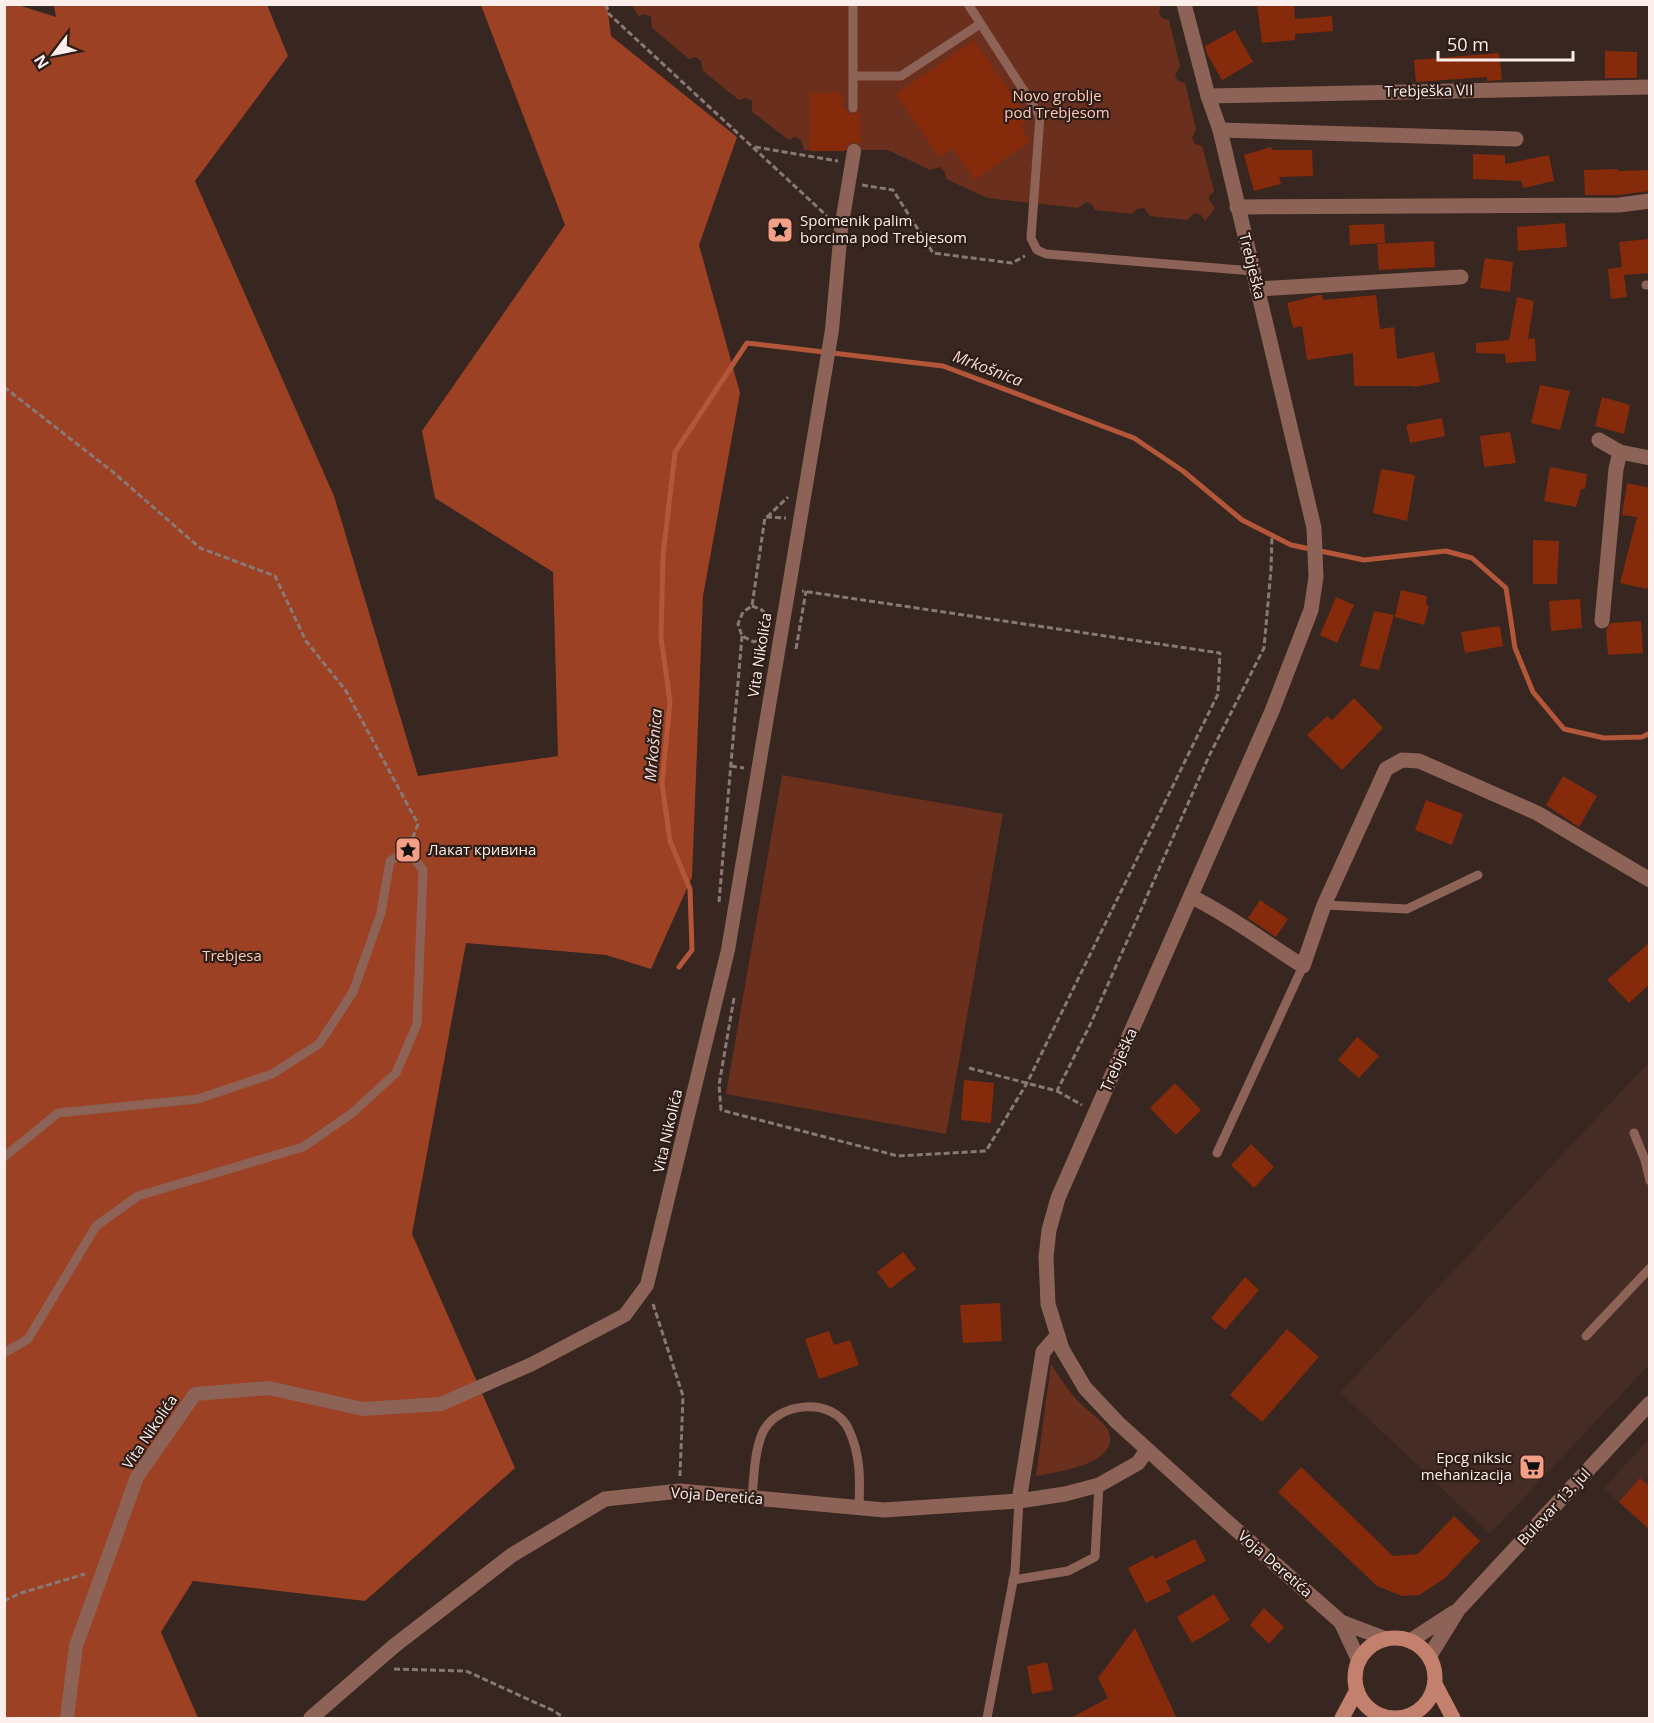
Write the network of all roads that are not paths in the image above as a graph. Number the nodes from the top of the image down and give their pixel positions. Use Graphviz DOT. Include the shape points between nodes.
graph roads {
  1 [pos="853,4"];
  2 [pos="968,4"];
  3 [pos="1184,4"];
  4 [pos="980,24"];
  5 [pos="853,76"];
  6 [pos="1650,87"];
  7 [pos="1208,96"];
  8 [pos="854,108"];
  9 [pos="1220,129"];
  10 [pos="1516,139"];
  11 [pos="853,157"];
  12 [pos="1650,201"];
  13 [pos="1237,207"];
  14 [pos="1253,271"];
  15 [pos="1461,277"];
  16 [pos="1257,290"];
  17 [pos="1599,440"];
  18 [pos="1620,452"];
  19 [pos="1650,458"];
  20 [pos="1602,621"];
  21 [pos="1478,875"];
  22 [pos="1650,880"];
  23 [pos="1192,897"];
  24 [pos="1324,905"];
  25 [pos="1303,966"];
  26 [pos="1634,1133"];
  27 [pos="1217,1153"];
  28 [pos="4,1157"];
  29 [pos="1650,1180"];
  30 [pos="1650,1268"];
  31 [pos="1057,1336"];
  32 [pos="1586,1336"];
  33 [pos="4,1353"];
  34 [pos="1650,1403"];
  35 [pos="1147,1450"];
  36 [pos="1100,1485"];
  37 [pos="752,1498"];
  38 [pos="1019,1501"];
  39 [pos="1210,1506"];
  40 [pos="859,1508"];
  41 [pos="1013,1580"];
  42 [pos="1458,1610"];
  43 [pos="1341,1622"];
  44 [pos="1386,1639"];
  45 [pos="1410,1641"];
  46 [pos="1429,1657"];
  47 [pos="1359,1661"];
  48 [pos="1435,1684"];
  49 [pos="1357,1690"];
  50 [pos="1378,1717"];
  51 [pos="1406,1718"];
  52 [pos="67,1719"];
  53 [pos="311,1719"];
  54 [pos="987,1719"];
  55 [pos="1342,1719"];
  56 [pos="1453,1719"];
  1 -- 5 [label="lane"];
  2 -- 4 [label="lane"];
  3 -- 7 [label="street, Trebješka"];
  4 -- 5 [label="lane" via="901,76"];
  4 -- 14 [label="lane" via="1040,116 1031,238 1037,249 1046,255"];
  5 -- 8 [label="lane"];
  6 -- 7 [label="street, Trebješka VII"];
  7 -- 9 [label="street, Trebješka"];
  9 -- 10 [label="street"];
  9 -- 13 [label="street, Trebješka"];
  11 -- 52 [label="street, Vita Nikolića" via="841,229 832,330 788,588 775,634 728,950 647,1286 625,1315 532,1364 441,1404 363,1409 269,1388 195,1394 137,1477 76,1646"];
  12 -- 13 [label="street" via="1618,205"];
  13 -- 14 [label="street, Trebješka"];
  14 -- 16 [label="street, Trebješka"];
  15 -- 16 [label="street"];
  16 -- 23 [label="street, Trebješka" via="1314,528 1316,577 1311,610 1272,711"];
  17 -- 18 [label="street"];
  18 -- 19 [label="street"];
  18 -- 20 [label="street"];
  21 -- 24 [label="lane" via="1407,909"];
  22 -- 24 [label="street" via="1537,813 1419,761 1402,760 1386,769"];
  23 -- 25 [label="street"];
  23 -- 31 [label="street, Trebješka" via="1058,1198 1046,1257 1046,1287"];
  24 -- 25 [label="street"];
  25 -- 27 [label="lane"];
  26 -- 29 [label="lane"];
  28 -- 33 [label="lane" via="58,1113 198,1099 272,1074 319,1044 353,992 381,913 390,861 408,850 423,870 417,1024 396,1073 351,1114 303,1147 138,1196 96,1226 28,1339"];
  30 -- 32 [label="lane"];
  31 -- 35 [label="street, Trebješka" via="1085,1388"];
  31 -- 38 [label="street" via="1043,1352"];
  34 -- 42 [label="street, Bulevar 13. jul"];
  35 -- 36 [label="street, Voja Deretića" via="1138,1463"];
  35 -- 39 [label="street, Trebješka"];
  36 -- 38 [label="street, Voja Deretića"];
  36 -- 41 [label="lane" via="1095,1557 1068,1571"];
  37 -- 40 [label="street, Voja Deretića"];
  37 -- 40 [label="lane" via="756,1455 763,1431 782,1411 808,1406 835,1413 849,1429 861,1470"];
  37 -- 53 [label="street, Voja Deretića" via="680,1491 605,1499 512,1555 394,1646"];
  38 -- 40 [label="street, Voja Deretića" via="884,1510"];
  38 -- 41 [label="lane"];
  39 -- 43 [label="street, Voja Deretića"];
  41 -- 54 [label="lane"];
  42 -- 45 [label="street, Bulevar 13. jul"];
  42 -- 46 [label="street, Bulevar 13. jul"];
  43 -- 44 [label="street"];
  43 -- 47 [label="street"];
  44 -- 45 [label="main road"];
  44 -- 47 [label="main road" via="1366,1651"];
  45 -- 46 [label="main road"];
  46 -- 48 [label="main road"];
  47 -- 49 [label="main road"];
  48 -- 51 [label="main road" via="1425,1705"];
  48 -- 56 [label="main road"];
  49 -- 50 [label="main road"];
  49 -- 55 [label="main road"];
  50 -- 51 [label="main road"];
}
